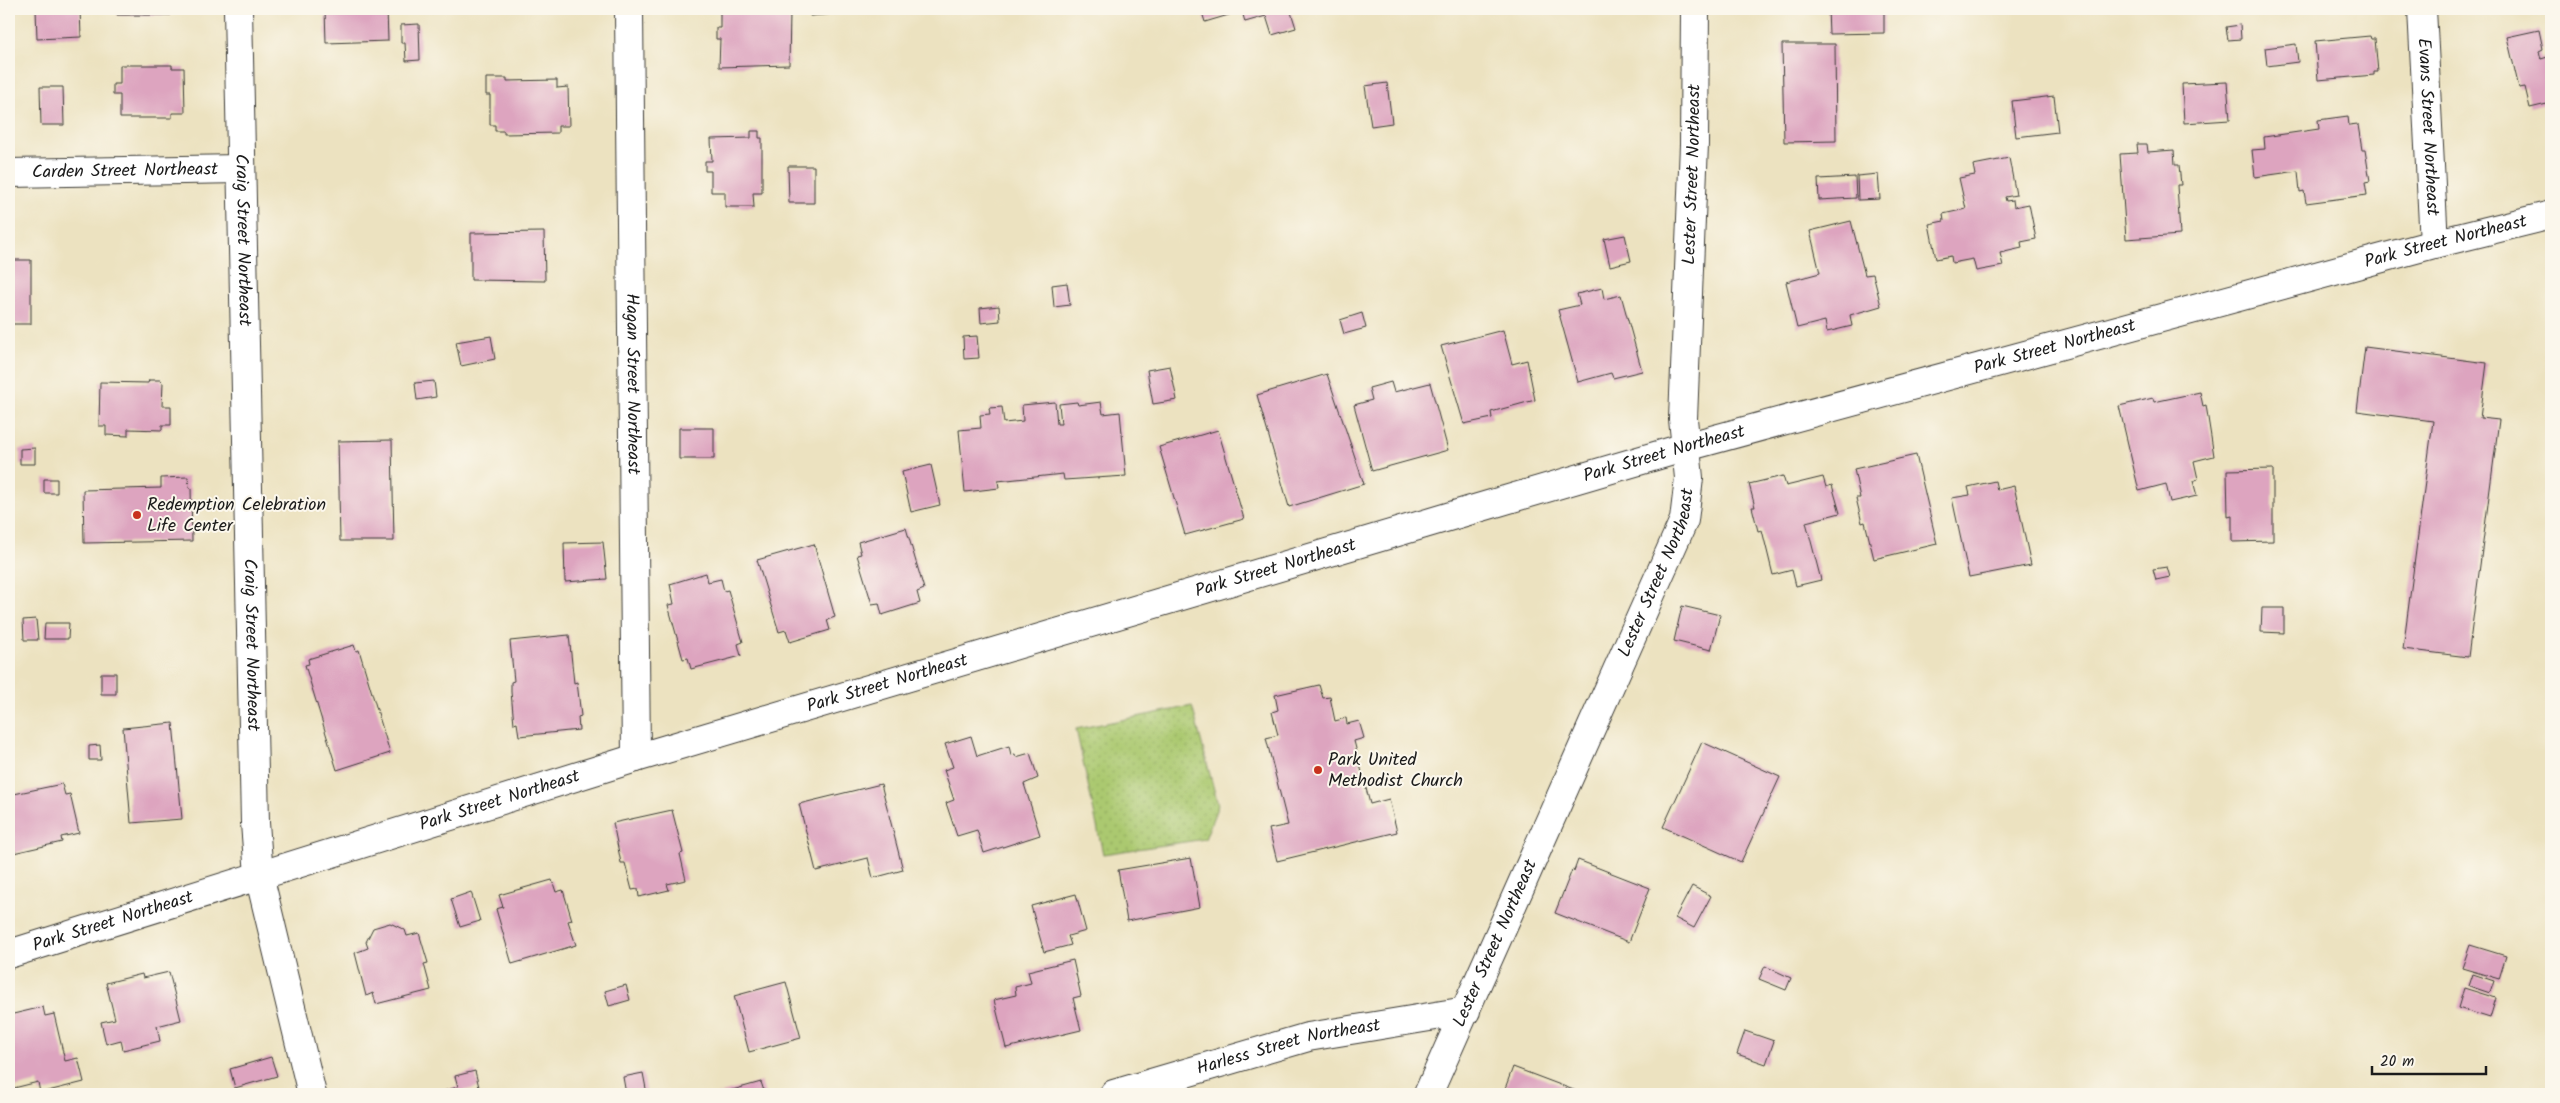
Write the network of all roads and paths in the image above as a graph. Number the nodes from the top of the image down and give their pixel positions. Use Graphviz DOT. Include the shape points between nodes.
graph roads {
  1 [pos="238,9"];
  2 [pos="629,9"];
  3 [pos="1695,9"];
  4 [pos="2422,9"];
  5 [pos="241,169"];
  6 [pos="9,173"];
  7 [pos="2551,215"];
  8 [pos="2434,244"];
  9 [pos="1686,447"];
  10 [pos="636,758"];
  11 [pos="258,875"];
  12 [pos="9,954"];
  13 [pos="1466,1011"];
  14 [pos="312,1094"];
  15 [pos="1114,1094"];
  16 [pos="1428,1094"];
  1 -- 5 [label="street, Craig Street Northeast"];
  2 -- 10 [label="street, Hagan Street Northeast"];
  3 -- 9 [label="street, Lester Street Northeast" via="1694,144 1684,419"];
  4 -- 8 [label="street, Evans Street Northeast"];
  5 -- 6 [label="street, Carden Street Northeast"];
  5 -- 11 [label="street, Craig Street Northeast" via="254,813"];
  7 -- 8 [label="street, Park Street Northeast"];
  8 -- 9 [label="street, Park Street Northeast"];
  9 -- 10 [label="street, Park Street Northeast"];
  9 -- 13 [label="street, Lester Street Northeast" via="1689,478 1684,520"];
  10 -- 11 [label="street, Park Street Northeast"];
  11 -- 12 [label="street, Park Street Northeast"];
  11 -- 14 [label="street, Craig Street Northeast"];
  13 -- 15 [label="street, Harless Street Northeast" via="1308,1037"];
  13 -- 16 [label="street, Lester Street Northeast"];
}
